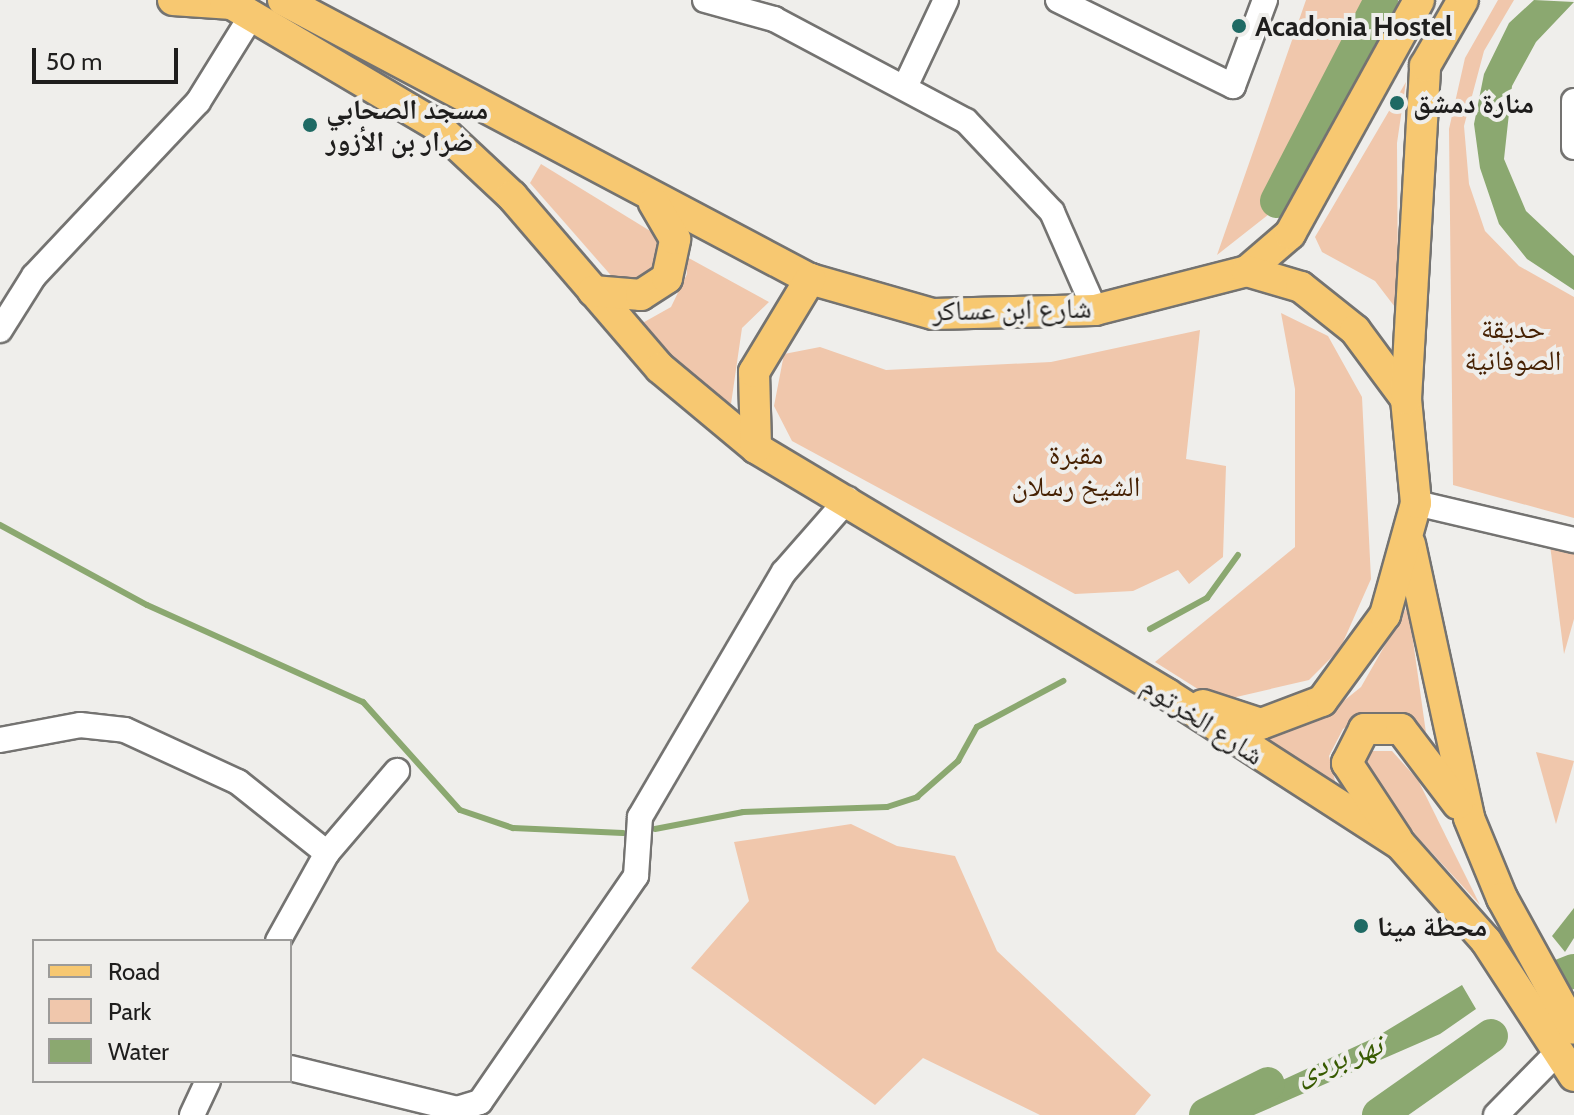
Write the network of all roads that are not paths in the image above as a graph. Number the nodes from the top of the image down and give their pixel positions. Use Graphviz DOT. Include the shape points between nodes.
graph roads {
  1 [pos="173,0"];
  2 [pos="283,0"];
  3 [pos="705,0"];
  4 [pos="946,0"];
  5 [pos="1058,0"];
  6 [pos="1265,0"];
  7 [pos="1419,0"];
  8 [pos="1463,0"];
  9 [pos="236,6"];
  10 [pos="905,87"];
  11 [pos="654,203"];
  12 [pos="1247,271"];
  13 [pos="810,279"];
  14 [pos="593,291"];
  15 [pos="1095,310"];
  16 [pos="0,330"];
  17 [pos="1406,399"];
  18 [pos="756,448"];
  19 [pos="848,499"];
  20 [pos="1416,503"];
  21 [pos="1574,540"];
  22 [pos="1409,542"];
  23 [pos="1167,694"];
  24 [pos="0,740"];
  25 [pos="397,771"];
  26 [pos="1469,818"];
  27 [pos="1400,844"];
  28 [pos="327,853"];
  29 [pos="279,939"];
  30 [pos="1569,1052"];
  31 [pos="292,1068"];
  32 [pos="207,1083"];
  33 [pos="1500,1114"];
  34 [pos="192,1115"];
  1 -- 9 [label="main road"];
  2 -- 11 [label="main road, شارع ابن عساكر"];
  3 -- 10 [label="street" via="774,19"];
  4 -- 10 [label="street"];
  5 -- 6 [label="street" via="1233,86"];
  7 -- 12 [label="main road, شارع ابن عساكر" via="1290,234"];
  8 -- 17 [label="main road" via="1425,66"];
  9 -- 14 [label="main road" via="436,125 512,196"];
  9 -- 16 [label="street" via="198,102 34,276"];
  10 -- 15 [label="street" via="966,121 1052,212"];
  11 -- 13 [label="main road, شارع ابن عساكر"];
  11 -- 14 [label="main road" via="675,239 667,278 641,295"];
  12 -- 15 [label="main road, شارع ابن عساكر"];
  12 -- 17 [label="main road" via="1301,287 1355,330"];
  13 -- 15 [label="main road, شارع ابن عساكر" via="933,314"];
  13 -- 18 [label="main road" via="754,372"];
  14 -- 18 [label="main road" via="660,368"];
  17 -- 20 [label="main road"];
  18 -- 19 [label="main road, شارع الخرتوم"];
  19 -- 23 [label="main road, شارع الخرتوم" via="1072,643"];
  19 -- 31 [label="street" via="784,572 640,817 636,876 480,1102 457,1109"];
  20 -- 21 [label="street"];
  20 -- 22 [label="main road"];
  22 -- 23 [label="main road" via="1385,615 1322,701 1261,724"];
  22 -- 26 [label="main road"];
  23 -- 27 [label="main road, شارع الخرتوم"];
  24 -- 28 [label="street" via="80,725 125,730 238,782"];
  25 -- 28 [label="street"];
  26 -- 27 [label="main road" via="1408,735 1373,725 1356,736 1347,763"];
  26 -- 30 [label="main road"];
  27 -- 30 [label="main road, شارع الخرتوم" via="1486,941"];
  28 -- 29 [label="street"];
  30 -- 33 [label="street"];
  32 -- 34 [label="street"];
}
